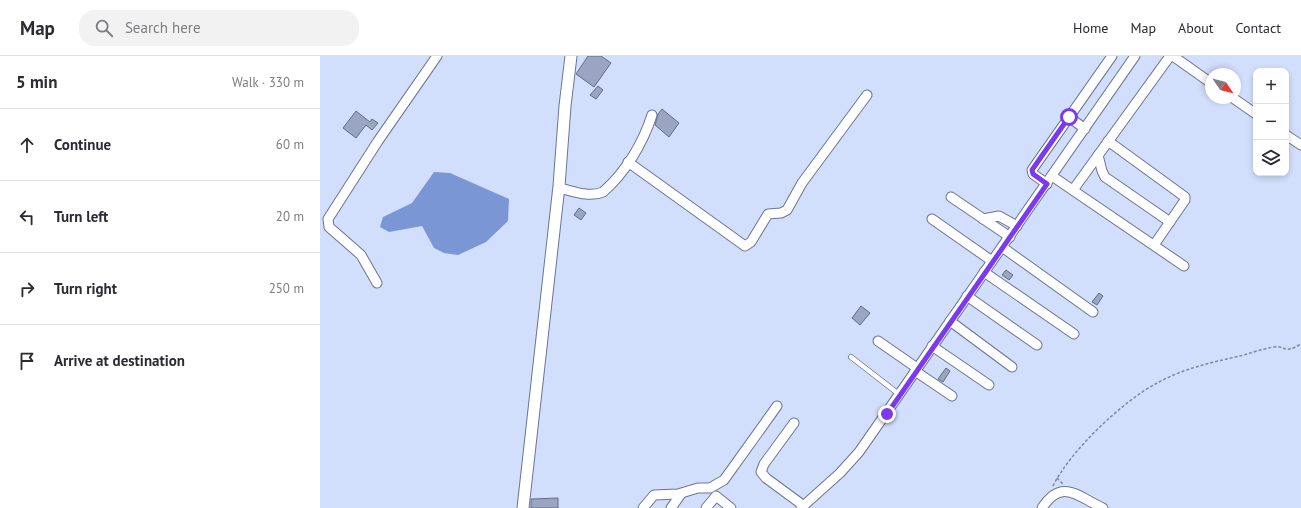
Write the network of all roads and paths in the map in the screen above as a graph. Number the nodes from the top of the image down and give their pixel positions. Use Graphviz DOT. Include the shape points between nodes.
graph roads {
  1 [pos="437,56"];
  2 [pos="571,56"];
  3 [pos="1112,56"];
  4 [pos="1134,56"];
  5 [pos="1171,56"];
  6 [pos="1205,78"];
  7 [pos="867,95"];
  8 [pos="1241,104"];
  9 [pos="1253,112"];
  10 [pos="652,115"];
  11 [pos="1069,117"];
  12 [pos="1085,129"];
  13 [pos="1289,137"];
  14 [pos="1108,141"];
  15 [pos="1301,145"];
  16 [pos="1098,155"];
  17 [pos="628,162"];
  18 [pos="1052,176"];
  19 [pos="1047,184"];
  20 [pos="559,188"];
  21 [pos="1073,190"];
  22 [pos="951,197"];
  23 [pos="932,219"];
  24 [pos="982,219"];
  25 [pos="1170,222"];
  26 [pos="324,223"];
  27 [pos="1017,226"];
  28 [pos="1010,237"];
  29 [pos="1154,245"];
  30 [pos="1002,247"];
  31 [pos="992,261"];
  32 [pos="1184,266"];
  33 [pos="984,272"];
  34 [pos="377,283"];
  35 [pos="967,296"];
  36 [pos="1093,312"];
  37 [pos="950,321"];
  38 [pos="1074,334"];
  39 [pos="878,341"];
  40 [pos="1301,344"];
  41 [pos="1038,345"];
  42 [pos="932,346"];
  43 [pos="851,357"];
  44 [pos="1012,367"];
  45 [pos="916,370"];
  46 [pos="989,386"];
  47 [pos="900,395"];
  48 [pos="952,396"];
  49 [pos="777,406"];
  50 [pos="794,422"];
  51 [pos="1052,489"];
  52 [pos="681,494"];
  53 [pos="803,507"];
  54 [pos="523,508"];
  55 [pos="643,508"];
  56 [pos="671,508"];
  57 [pos="706,508"];
  58 [pos="731,508"];
  59 [pos="1042,508"];
  60 [pos="1103,508"];
  1 -- 26 [label="street"];
  2 -- 20 [label="street"];
  3 -- 11 [label="street"];
  4 -- 12 [label="street"];
  5 -- 6 [label="street"];
  5 -- 14 [label="street"];
  7 -- 17 [label="street" via="802,183 787,210 766,216 751,242 745,246"];
  8 -- 9 [label="street"];
  10 -- 17 [label="street" via="644,138"];
  11 -- 12 [label="street"];
  11 -- 19 [label="street" via="1032,170 1033,174"];
  12 -- 18 [label="street"];
  13 -- 15 [label="street"];
  14 -- 16 [label="street"];
  14 -- 25 [label="street" via="1185,197"];
  16 -- 21 [label="street"];
  16 -- 25 [label="street" via="1105,177"];
  17 -- 20 [label="street" via="607,188 598,194"];
  18 -- 19 [label="street"];
  18 -- 21 [label="street"];
  19 -- 27 [label="street"];
  20 -- 54 [label="street"];
  21 -- 29 [label="street"];
  22 -- 24 [label="street"];
  23 -- 31 [label="street"];
  24 -- 27 [label="street" via="999,216"];
  24 -- 28 [label="street"];
  25 -- 29 [label="street"];
  26 -- 34 [label="street" via="361,255"];
  27 -- 28 [label="street"];
  28 -- 30 [label="street"];
  29 -- 32 [label="street"];
  30 -- 31 [label="street"];
  30 -- 36 [label="street"];
  31 -- 33 [label="street"];
  33 -- 35 [label="street"];
  33 -- 38 [label="street"];
  35 -- 37 [label="street"];
  35 -- 41 [label="street"];
  37 -- 42 [label="street"];
  37 -- 44 [label="street"];
  39 -- 45 [label="street"];
  40 -- 51 [label="path" via="1288,350 1272,347 1206,363 1157,383 1132,400 1097,430 1065,465"];
  42 -- 45 [label="street"];
  42 -- 46 [label="street"];
  43 -- 47 [label="lane"];
  45 -- 47 [label="street"];
  45 -- 48 [label="street"];
  47 -- 53 [label="street" via="850,463"];
  49 -- 52 [label="street" via="727,478 710,488 698,488"];
  50 -- 53 [label="street" via="761,472"];
  52 -- 55 [label="street" via="654,495"];
  52 -- 56 [label="street"];
  57 -- 58 [label="street" via="716,496"];
  59 -- 60 [label="street" via="1057,493 1069,490"];
}
